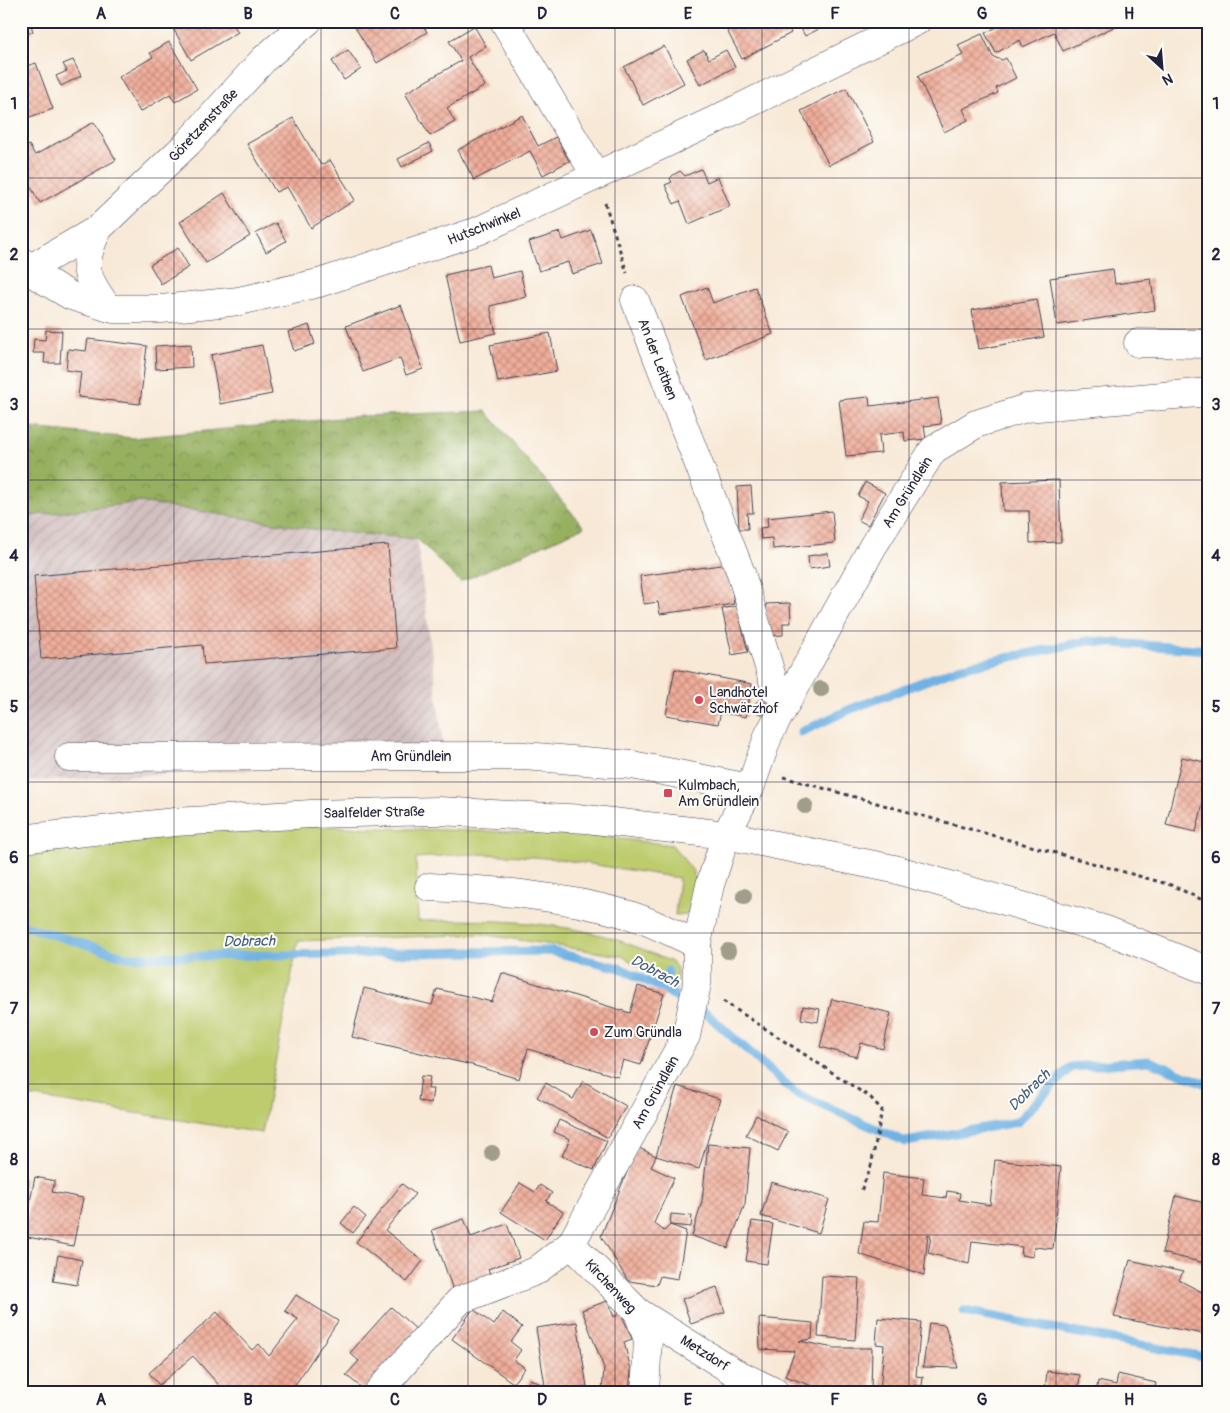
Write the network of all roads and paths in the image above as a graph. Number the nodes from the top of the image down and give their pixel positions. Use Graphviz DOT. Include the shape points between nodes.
graph roads {
  1 [pos="308,21"];
  2 [pos="504,21"];
  3 [pos="917,21"];
  4 [pos="596,176"];
  5 [pos="98,229"];
  6 [pos="24,265"];
  7 [pos="636,300"];
  8 [pos="108,308"];
  9 [pos="1138,343"];
  10 [pos="1209,344"];
  11 [pos="1209,392"];
  12 [pos="782,711"];
  13 [pos="69,757"];
  14 [pos="753,779"];
  15 [pos="726,835"];
  16 [pos="21,839"];
  17 [pos="429,887"];
  18 [pos="1209,903"];
  19 [pos="697,944"];
  20 [pos="1209,971"];
  21 [pos="697,984"];
  22 [pos="861,1191"];
  23 [pos="571,1244"];
  24 [pos="638,1312"];
  25 [pos="378,1392"];
  26 [pos="645,1392"];
  27 [pos="774,1392"];
  1 -- 5 [label="street, Göretzenstraße" via="264,59 188,143"];
  2 -- 4 [label="street"];
  3 -- 4 [label="street, Hutschwinkel"];
  4 -- 7 [label="path, An der Leithen"];
  4 -- 8 [label="street, Hutschwinkel" via="478,231 319,283 239,301 161,309"];
  5 -- 6 [label="street, Göretzenstraße"];
  5 -- 8 [label="street, Göretzenstraße" via="88,251 88,273 93,288"];
  6 -- 8 [label="street, Hutschwinkel" via="71,296"];
  7 -- 12 [label="street, An der Leithen" via="741,573"];
  9 -- 10 [label="street"];
  11 -- 12 [label="street, Am Gründlein" via="1026,408 976,424 933,450 873,546"];
  12 -- 14 [label="street, Am Gründlein" via="769,734"];
  13 -- 14 [label="street, Am Gründlein" via="524,756 632,764"];
  14 -- 15 [label="street, Am Gründlein"];
  14 -- 18 [label="path" via="1171,885"];
  15 -- 16 [label="street, Saalfelder Straße" via="586,819 438,811 175,822"];
  15 -- 19 [label="street, Am Gründlein" via="710,885"];
  15 -- 20 [label="street, Saalfelder Straße" via="894,868 1106,930"];
  17 -- 19 [label="street" via="559,898 628,915"];
  19 -- 21 [label="street, Am Gründlein"];
  21 -- 22 [label="path" via="871,1098 882,1110 871,1166"];
  21 -- 23 [label="street, Am Gründlein" via="686,1036"];
  23 -- 24 [label="street, Kirchenweg"];
  23 -- 25 [label="street" via="536,1271 460,1300"];
  24 -- 26 [label="street, Kirchenweg" via="648,1340"];
  24 -- 27 [label="street, Metzdorf" via="734,1372"];
}
